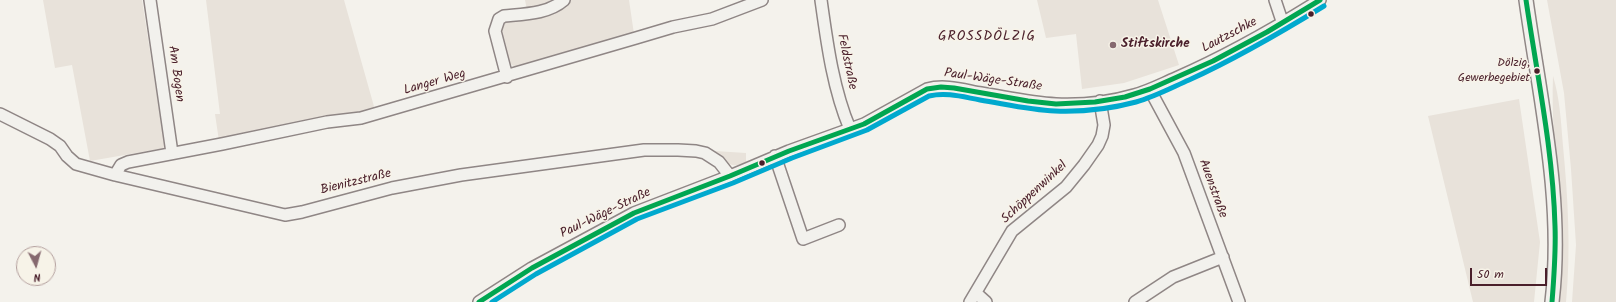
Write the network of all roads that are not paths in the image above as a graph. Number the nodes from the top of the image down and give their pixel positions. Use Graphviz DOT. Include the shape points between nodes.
graph roads {
  1 [pos="150,0"];
  2 [pos="564,0"];
  3 [pos="762,0"];
  4 [pos="821,0"];
  5 [pos="1275,0"];
  6 [pos="1320,0"];
  7 [pos="1526,0"];
  8 [pos="1282,24"];
  9 [pos="507,76"];
  10 [pos="1150,90"];
  11 [pos="1100,101"];
  12 [pos="0,114"];
  13 [pos="850,129"];
  14 [pos="172,153"];
  15 [pos="775,156"];
  16 [pos="115,175"];
  17 [pos="730,176"];
  18 [pos="839,225"];
  19 [pos="1223,257"];
  20 [pos="973,297"];
  21 [pos="1236,301"];
  22 [pos="479,302"];
  23 [pos="986,302"];
  24 [pos="1135,302"];
  25 [pos="1552,302"];
  1 -- 14 [label="street, Am Bogen"];
  2 -- 9 [label="street" via="544,10 499,19 495,31"];
  3 -- 9 [label="street, Langer Weg" via="712,19 673,27"];
  4 -- 13 [label="street, Feldstraße" via="828,51"];
  5 -- 8 [label="street"];
  6 -- 8 [label="street, Lautzschke"];
  7 -- 25 [label="street" via="1553,196 1556,257"];
  8 -- 10 [label="street, Lautzschke" via="1216,60"];
  9 -- 14 [label="street, Langer Weg" via="361,118 327,122"];
  10 -- 11 [label="street, Paul-Wäge-Straße"];
  10 -- 19 [label="street, Auenstraße" via="1184,153"];
  11 -- 13 [label="street, Paul-Wäge-Straße" via="1074,104 1042,103 934,87"];
  11 -- 20 [label="street, Schöppenwinkel" via="1104,125 1098,145 1066,187 1012,231"];
  12 -- 16 [label="street, Bienitzstraße" via="50,139 76,164"];
  13 -- 15 [label="street, Paul-Wäge-Straße"];
  14 -- 16 [label="street, Langer Weg" via="128,162 121,165"];
  15 -- 17 [label="street, Paul-Wäge-Straße"];
  15 -- 18 [label="street" via="803,239"];
  16 -- 17 [label="street, Bienitzstraße" via="285,215 392,188 461,175 644,150 705,153 719,162"];
  17 -- 22 [label="street, Paul-Wäge-Straße" via="620,220 532,268"];
  19 -- 21 [label="street, Auenstraße"];
  19 -- 24 [label="street" via="1173,277"];
  20 -- 23 [label="street"];
}
